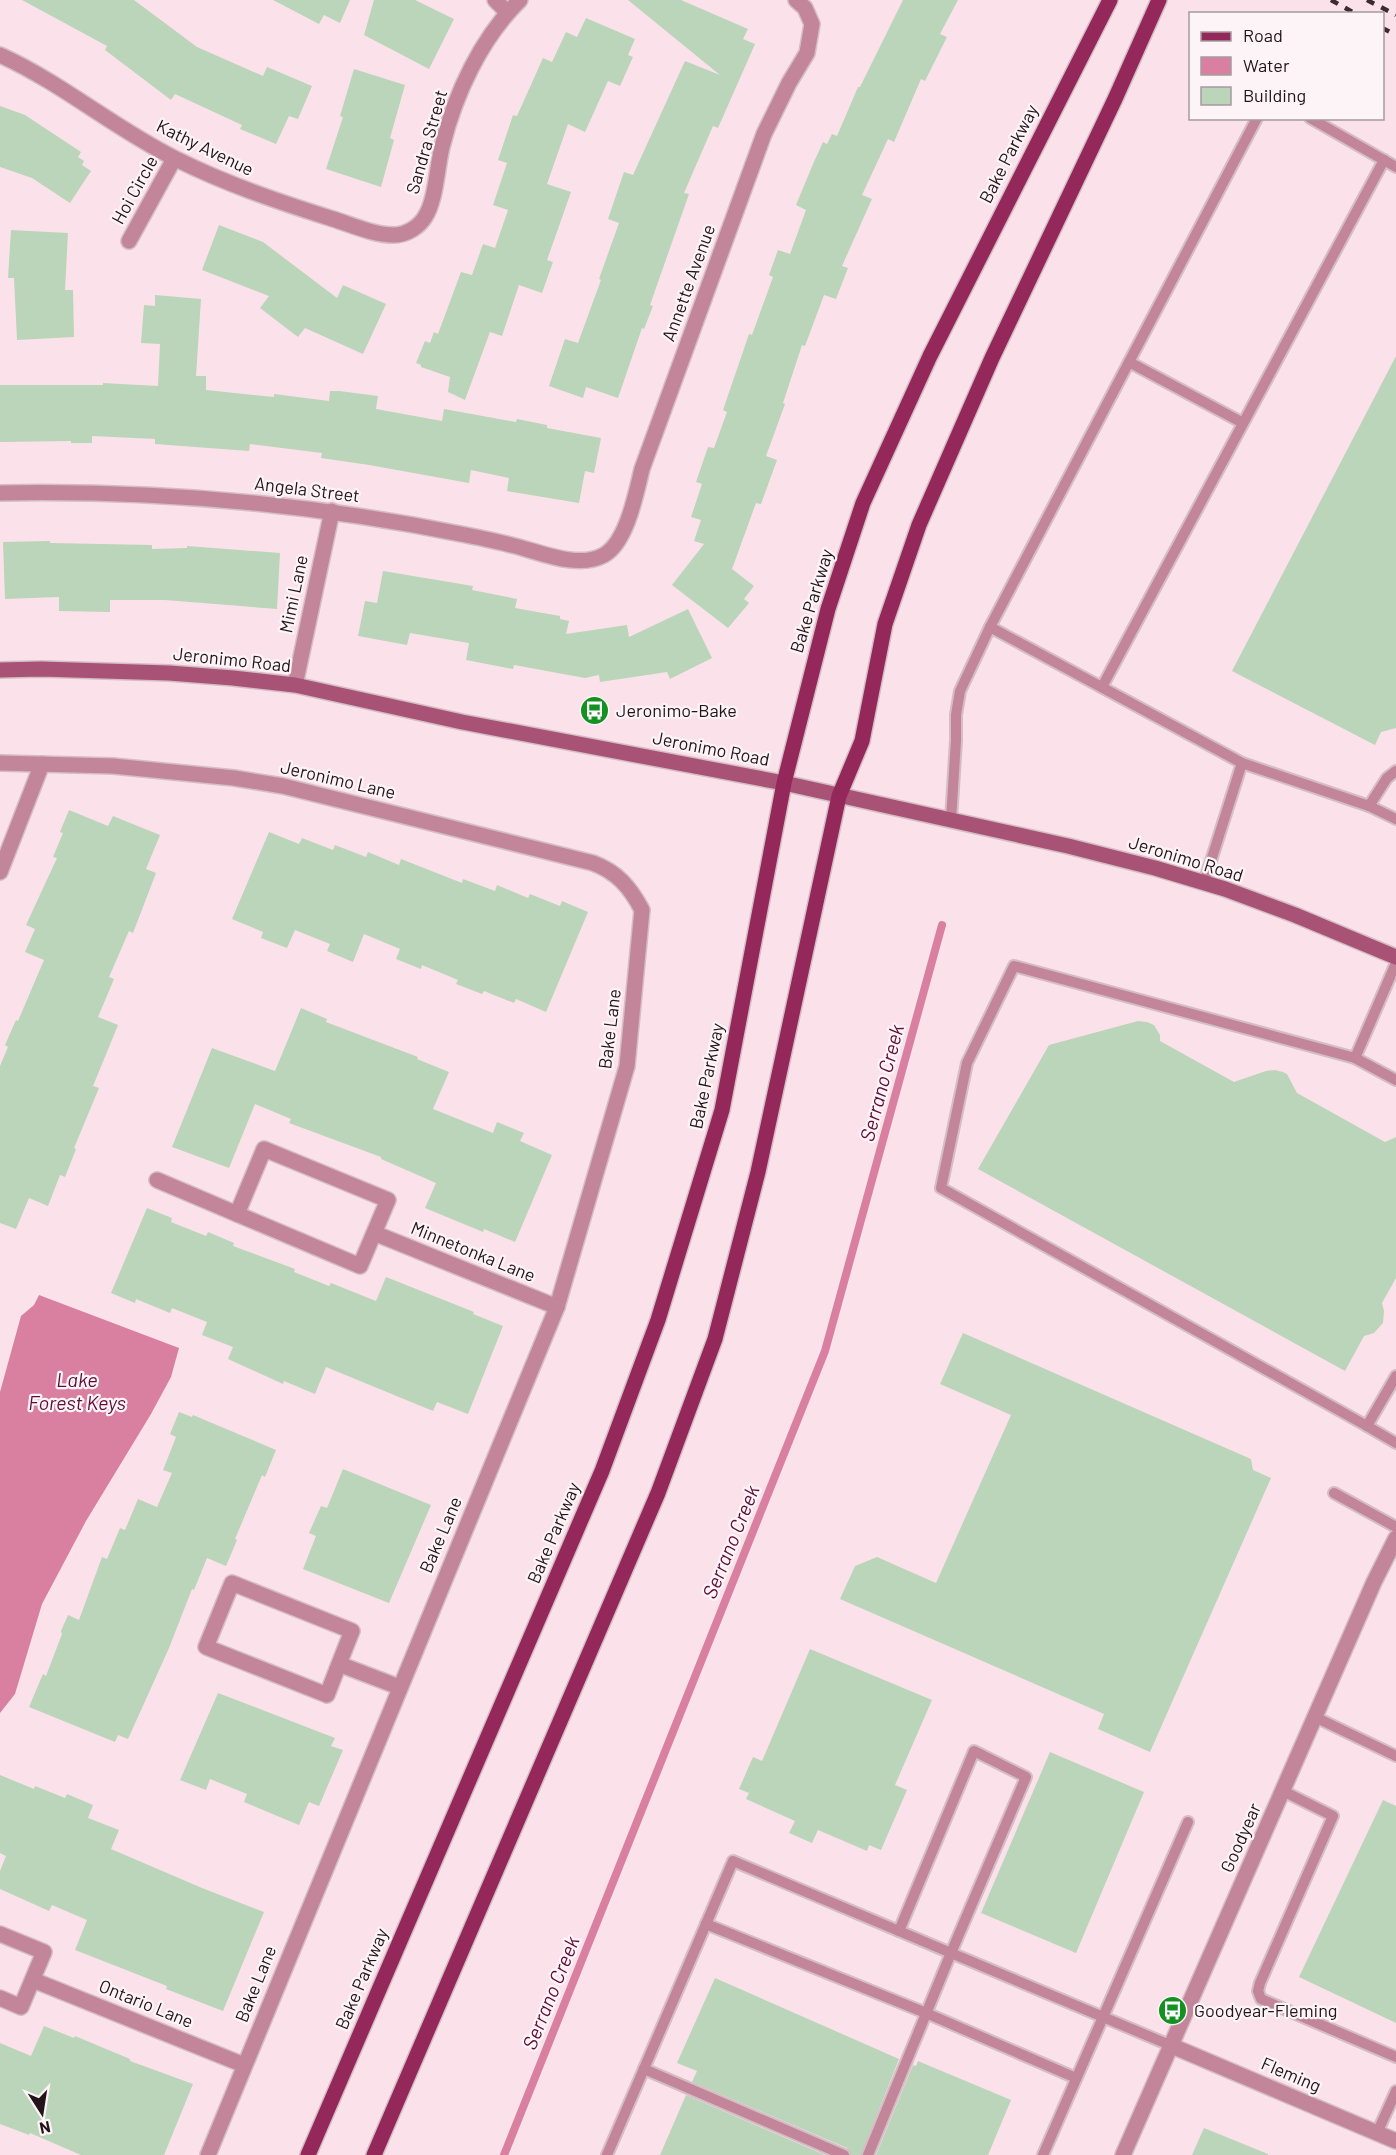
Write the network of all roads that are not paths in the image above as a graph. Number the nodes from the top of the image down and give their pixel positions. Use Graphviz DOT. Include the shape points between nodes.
graph roads {
  1 [pos="495,0"];
  2 [pos="520,0"];
  3 [pos="796,0"];
  4 [pos="1108,3"];
  5 [pos="1156,6"];
  6 [pos="507,12"];
  7 [pos="0,55"];
  8 [pos="1256,120"];
  9 [pos="1314,120"];
  10 [pos="174,159"];
  11 [pos="1384,160"];
  12 [pos="1396,167"];
  13 [pos="408,231"];
  14 [pos="129,241"];
  15 [pos="1129,362"];
  16 [pos="1243,423"];
  17 [pos="0,493"];
  18 [pos="332,511"];
  19 [pos="604,555"];
  20 [pos="990,627"];
  21 [pos="0,670"];
  22 [pos="295,685"];
  23 [pos="1102,687"];
  24 [pos="0,763"];
  25 [pos="42,764"];
  26 [pos="1242,764"];
  27 [pos="1396,771"];
  28 [pos="783,783"];
  29 [pos="839,796"];
  30 [pos="1369,806"];
  31 [pos="1396,819"];
  32 [pos="951,820"];
  33 [pos="0,872"];
  34 [pos="1204,883"];
  35 [pos="642,910"];
  36 [pos="1396,957"];
  37 [pos="1396,963"];
  38 [pos="1355,1058"];
  39 [pos="1396,1080"];
  40 [pos="158,1180"];
  41 [pos="237,1214"];
  42 [pos="374,1233"];
  43 [pos="556,1307"];
  44 [pos="1396,1376"];
  45 [pos="1366,1426"];
  46 [pos="1396,1443"];
  47 [pos="1334,1493"];
  48 [pos="1396,1527"];
  49 [pos="1396,1538"];
  50 [pos="339,1664"];
  51 [pos="399,1687"];
  52 [pos="1315,1717"];
  53 [pos="1396,1756"];
  54 [pos="1283,1791"];
  55 [pos="1188,1822"];
  56 [pos="706,1924"];
  57 [pos="899,1931"];
  58 [pos="0,1934"];
  59 [pos="951,1953"];
  60 [pos="33,1980"];
  61 [pos="0,1998"];
  62 [pos="926,2013"];
  63 [pos="1102,2018"];
  64 [pos="1172,2046"];
  65 [pos="1396,2057"];
  66 [pos="244,2065"];
  67 [pos="644,2069"];
  68 [pos="1076,2078"];
  69 [pos="1396,2091"];
  70 [pos="1377,2133"];
  71 [pos="1396,2141"];
  72 [pos="208,2155"];
  73 [pos="308,2155"];
  74 [pos="374,2155"];
  75 [pos="607,2155"];
  76 [pos="844,2155"];
  77 [pos="868,2155"];
  78 [pos="1043,2155"];
  79 [pos="1122,2155"];
  1 -- 6 [label="street"];
  2 -- 6 [label="street, Sandra Street"];
  3 -- 19 [label="street, Annette Avenue" via="805,8 812,24 807,53 764,134 642,469 628,519 619,539"];
  4 -- 28 [label="main road, Bake Parkway" via="930,356 863,503 828,609"];
  5 -- 29 [label="main road" via="919,525 885,624 862,741"];
  6 -- 13 [label="street, Sandra Street" via="470,70 454,108 426,216"];
  7 -- 10 [label="street, Kathy Avenue"];
  8 -- 15 [label="lane"];
  9 -- 11 [label="lane"];
  10 -- 13 [label="street, Kathy Avenue" via="250,192 360,227 396,235"];
  10 -- 14 [label="street, Hoi Circle"];
  11 -- 12 [label="lane"];
  11 -- 16 [label="lane"];
  15 -- 16 [label="lane"];
  15 -- 20 [label="lane"];
  16 -- 23 [label="lane"];
  17 -- 18 [label="street, Angela Street" via="143,495"];
  18 -- 19 [label="street, Angela Street" via="502,543 559,558 581,561"];
  18 -- 22 [label="street, Mimi Lane"];
  20 -- 23 [label="lane"];
  20 -- 32 [label="lane" via="960,691"];
  21 -- 22 [label="main road, Jeronimo Road" via="170,673"];
  22 -- 28 [label="main road, Jeronimo Road" via="462,722"];
  23 -- 26 [label="lane"];
  24 -- 25 [label="street, Jeronimo Lane"];
  25 -- 33 [label="street"];
  25 -- 35 [label="street, Jeronimo Lane" via="113,766 234,778 328,796 593,863 609,869 632,890"];
  26 -- 30 [label="lane"];
  26 -- 34 [label="lane"];
  27 -- 30 [label="lane"];
  28 -- 29 [label="main road, Jeronimo Road"];
  28 -- 73 [label="main road, Bake Parkway" via="722,1110 658,1320 602,1471"];
  29 -- 32 [label="main road, Jeronimo Road"];
  29 -- 74 [label="main road" via="758,1172 715,1339 653,1503"];
  30 -- 31 [label="lane"];
  32 -- 34 [label="main road, Jeronimo Road" via="1068,846"];
  34 -- 36 [label="main road, Jeronimo Road"];
  35 -- 43 [label="street, Bake Lane" via="627,1066"];
  37 -- 38 [label="lane"];
  38 -- 39 [label="lane"];
  38 -- 45 [label="lane" via="1014,966 967,1063 941,1188"];
  40 -- 41 [label="street"];
  41 -- 42 [label="street" via="360,1266"];
  41 -- 42 [label="street" via="264,1149 388,1200"];
  42 -- 43 [label="street, Minnetonka Lane"];
  43 -- 51 [label="street, Bake Lane"];
  44 -- 45 [label="lane"];
  45 -- 46 [label="lane"];
  47 -- 48 [label="lane"];
  49 -- 52 [label="street, Goodyear"];
  50 -- 50 [label="street" via="352,1632 232,1583 206,1647 327,1695"];
  50 -- 51 [label="street"];
  51 -- 66 [label="street, Bake Lane"];
  52 -- 53 [label="lane"];
  52 -- 54 [label="street, Goodyear"];
  54 -- 64 [label="street, Goodyear"];
  54 -- 65 [label="lane" via="1333,1816 1258,1991 1261,1998"];
  55 -- 63 [label="lane"];
  56 -- 57 [label="lane" via="733,1861"];
  56 -- 62 [label="lane"];
  56 -- 67 [label="lane"];
  57 -- 59 [label="lane"];
  57 -- 59 [label="lane" via="974,1751 1026,1777"];
  58 -- 60 [label="street" via="44,1952"];
  59 -- 62 [label="lane"];
  59 -- 63 [label="lane"];
  60 -- 61 [label="street" via="21,2007"];
  60 -- 66 [label="street, Ontario Lane"];
  62 -- 68 [label="lane"];
  62 -- 77 [label="lane"];
  63 -- 64 [label="lane"];
  63 -- 68 [label="lane"];
  64 -- 70 [label="street, Fleming"];
  64 -- 79 [label="street, Goodyear"];
  66 -- 72 [label="street, Bake Lane"];
  67 -- 75 [label="lane"];
  67 -- 76 [label="lane"];
  68 -- 78 [label="lane"];
  69 -- 70 [label="lane"];
  70 -- 71 [label="street, Fleming"];
}
